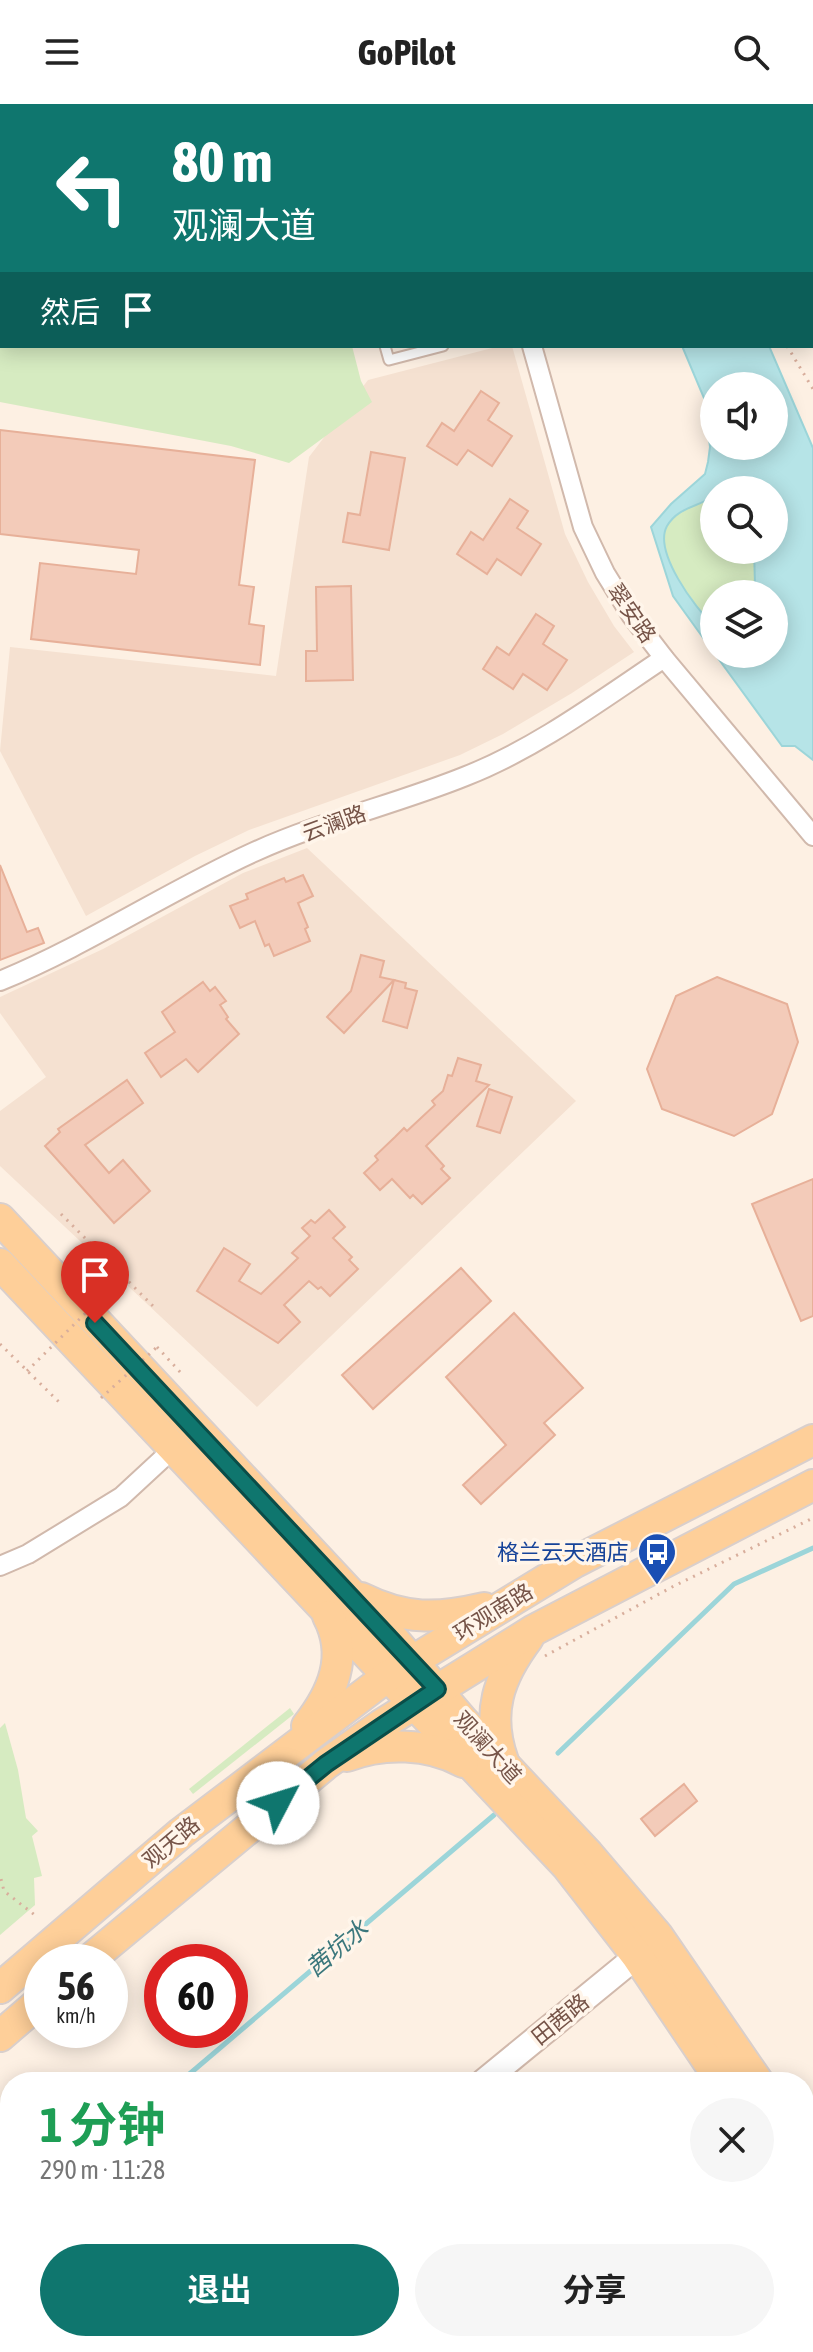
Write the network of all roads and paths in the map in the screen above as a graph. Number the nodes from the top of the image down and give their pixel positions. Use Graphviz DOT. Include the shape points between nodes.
graph roads {
  1 [pos="386,348"];
  2 [pos="435,348"];
  3 [pos="533,348"];
  4 [pos="788,348"];
  5 [pos="813,389"];
  6 [pos="664,658"];
  7 [pos="813,836"];
  8 [pos="0,981"];
  9 [pos="61,1214"];
  10 [pos="0,1219"];
  11 [pos="0,1264"];
  12 [pos="123,1276"];
  13 [pos="155,1308"];
  14 [pos="0,1344"];
  15 [pos="27,1371"];
  16 [pos="181,1373"];
  17 [pos="101,1398"];
  18 [pos="60,1403"];
  19 [pos="813,1440"];
  20 [pos="174,1448"];
  21 [pos="813,1485"];
  22 [pos="813,1518"];
  23 [pos="0,1566"];
  24 [pos="334,1597"];
  25 [pos="502,1604"];
  26 [pos="538,1644"];
  27 [pos="400,1669"];
  28 [pos="425,1697"];
  29 [pos="282,1755"];
  30 [pos="326,1764"];
  31 [pos="491,1769"];
  32 [pos="181,1833"];
  33 [pos="207,1863"];
  34 [pos="1,1879"];
  35 [pos="2,1893"];
  36 [pos="36,1916"];
  37 [pos="109,1944"];
  38 [pos="637,1956"];
  39 [pos="0,1988"];
  40 [pos="24,2015"];
  41 [pos="0,2036"];
  42 [pos="495,2072"];
  43 [pos="715,2072"];
  44 [pos="751,2072"];
  1 -- 2 [label="lane" via="389,360"];
  3 -- 6 [label="street, 翠安路" via="583,527 624,605"];
  4 -- 5 [label="path"];
  6 -- 7 [label="street, 翠安路"];
  6 -- 8 [label="street, 云澜路" via="584,712 468,776 258,850"];
  9 -- 12 [label="path"];
  10 -- 24 [label="main road, 观澜大道"];
  11 -- 20 [label="main road, 观澜大道"];
  12 -- 13 [label="path"];
  12 -- 15 [label="path, bridge"];
  14 -- 15 [label="path"];
  15 -- 18 [label="path"];
  16 -- 17 [label="path, bridge" via="157,1347"];
  19 -- 25 [label="main road, 环观南路"];
  20 -- 23 [label="street" via="121,1497"];
  20 -- 24 [label="main road, 观澜大道"];
  21 -- 26 [label="main road, 环观南路"];
  22 -- 26 [label="path"];
  24 -- 25 [label="main road" via="431,1618"];
  24 -- 27 [label="main road, 观澜大道"];
  24 -- 29 [label="main road" via="338,1669 313,1719"];
  25 -- 27 [label="main road, 环观南路"];
  26 -- 28 [label="main road, 环观南路"];
  26 -- 31 [label="main road" via="516,1654 504,1677 494,1710 497,1745"];
  27 -- 28 [label="main road, 观澜大道"];
  27 -- 29 [label="main road, 观天路"];
  28 -- 30 [label="main road, 观天路"];
  28 -- 31 [label="main road, 观澜大道"];
  29 -- 32 [label="main road, 观天路"];
  30 -- 31 [label="main road" via="357,1752 412,1747"];
  30 -- 33 [label="main road, 观天路"];
  31 -- 38 [label="main road, 观澜大道"];
  31 -- 44 [label="main road, 观澜大道" via="588,1854 657,1935"];
  32 -- 33 [label="main road"];
  32 -- 39 [label="main road, 观天路"];
  33 -- 37 [label="main road, 观天路"];
  34 -- 35 [label="path"];
  35 -- 36 [label="path"];
  38 -- 42 [label="street, 田茜路"];
  38 -- 43 [label="main road, 观澜大道"];
  40 -- 41 [label="main road"];
}
